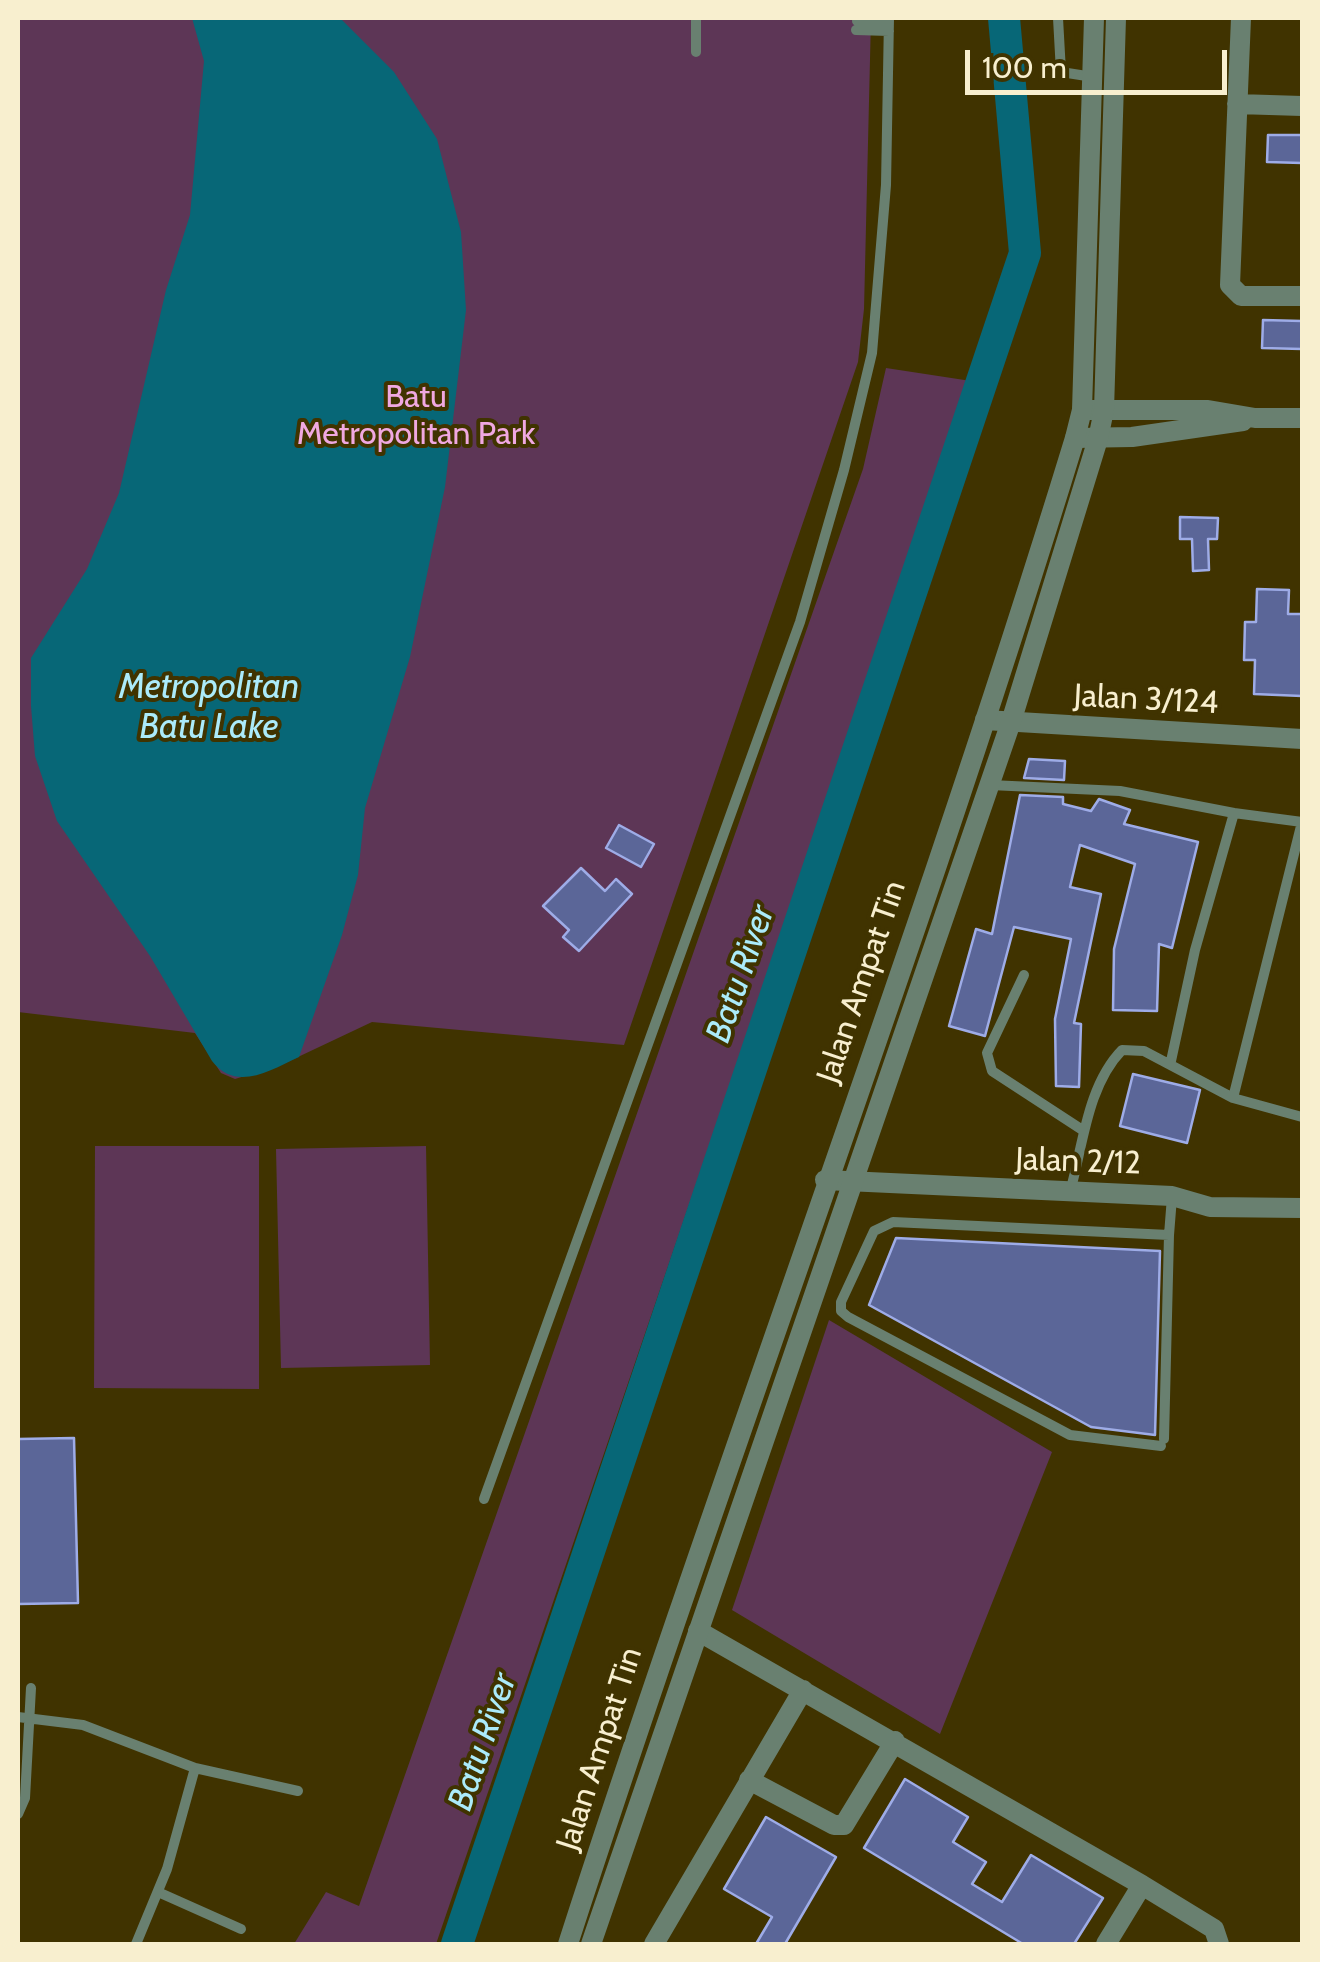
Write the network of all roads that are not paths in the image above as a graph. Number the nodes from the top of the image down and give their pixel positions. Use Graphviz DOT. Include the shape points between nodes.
graph roads {
  1 [pos="696,18"];
  2 [pos="1058,18"];
  3 [pos="1094,18"];
  4 [pos="1116,18"];
  5 [pos="1240,18"];
  6 [pos="889,23"];
  7 [pos="856,26"];
  8 [pos="696,52"];
  9 [pos="1094,77"];
  10 [pos="1237,104"];
  11 [pos="1302,106"];
  12 [pos="1302,296"];
  13 [pos="1093,410"];
  14 [pos="1254,418"];
  15 [pos="1302,418"];
  16 [pos="1075,438"];
  17 [pos="1098,438"];
  18 [pos="985,720"];
  19 [pos="1010,722"];
  20 [pos="1302,739"];
  21 [pos="989,784"];
  22 [pos="1234,814"];
  23 [pos="1302,822"];
  24 [pos="1024,975"];
  25 [pos="1171,1062"];
  26 [pos="1233,1098"];
  27 [pos="1302,1117"];
  28 [pos="1084,1131"];
  29 [pos="825,1180"];
  30 [pos="850,1182"];
  31 [pos="1070,1192"];
  32 [pos="1172,1196"];
  33 [pos="1302,1208"];
  34 [pos="1169,1234"];
  35 [pos="484,1499"];
  36 [pos="698,1631"];
  37 [pos="32,1688"];
  38 [pos="803,1690"];
  39 [pos="23,1716"];
  40 [pos="641,1718"];
  41 [pos="894,1741"];
  42 [pos="195,1768"];
  43 [pos="749,1780"];
  44 [pos="298,1791"];
  45 [pos="18,1814"];
  46 [pos="1142,1885"];
  47 [pos="158,1892"];
  48 [pos="241,1929"];
  49 [pos="136,1944"];
  50 [pos="568,1944"];
  51 [pos="590,1944"];
  52 [pos="654,1944"];
  53 [pos="1106,1944"];
  54 [pos="1219,1944"];
  1 -- 8 [label="lane"];
  2 -- 9 [label="lane" via="1061,72"];
  3 -- 9 [label="street, Jalan Ampat Tin"];
  4 -- 13 [label="street, Jalan Ampat Tin"];
  5 -- 10 [label="street"];
  6 -- 7 [label="lane"];
  6 -- 35 [label="lane" via="886,185 872,353 844,470 800,622"];
  9 -- 13 [label="street, Jalan Ampat Tin"];
  10 -- 11 [label="street"];
  10 -- 12 [label="street" via="1230,285 1241,296"];
  13 -- 14 [label="street" via="1208,410"];
  13 -- 16 [label="street, Jalan Ampat Tin"];
  13 -- 17 [label="street, Jalan Ampat Tin"];
  14 -- 15 [label="street"];
  14 -- 17 [label="street"];
  16 -- 17 [label="street"];
  16 -- 18 [label="street, Jalan Ampat Tin"];
  17 -- 19 [label="street, Jalan Ampat Tin"];
  18 -- 19 [label="street, Jalan 3/124"];
  18 -- 29 [label="street, Jalan Ampat Tin"];
  19 -- 20 [label="street, Jalan 3/124"];
  19 -- 21 [label="street, Jalan Ampat Tin"];
  21 -- 22 [label="lane" via="1120,791"];
  21 -- 30 [label="street, Jalan Ampat Tin"];
  22 -- 23 [label="lane"];
  22 -- 25 [label="lane"];
  23 -- 26 [label="lane"];
  24 -- 28 [label="lane" via="987,1053 989,1065"];
  25 -- 26 [label="lane"];
  25 -- 28 [label="lane" via="1122,1050 1108,1064"];
  26 -- 27 [label="lane"];
  28 -- 31 [label="lane"];
  29 -- 30 [label="street, Jalan 2/12"];
  29 -- 40 [label="street, Jalan Ampat Tin"];
  30 -- 31 [label="street, Jalan 2/12"];
  30 -- 36 [label="street, Jalan Ampat Tin"];
  31 -- 32 [label="street, Jalan 2/12"];
  32 -- 33 [label="street, Jalan 2/12" via="1210,1207"];
  32 -- 34 [label="lane"];
  34 -- 34 [label="lane" via="1162,1442 1070,1435 841,1311 882,1224"];
  36 -- 38 [label="street"];
  36 -- 40 [label="street" via="678,1642"];
  36 -- 51 [label="street, Jalan Ampat Tin"];
  37 -- 39 [label="lane"];
  38 -- 41 [label="street"];
  38 -- 43 [label="street"];
  39 -- 42 [label="lane" via="82,1726"];
  39 -- 45 [label="lane" via="25,1798"];
  40 -- 50 [label="street, Jalan Ampat Tin"];
  41 -- 43 [label="street" via="844,1825"];
  41 -- 46 [label="street"];
  42 -- 44 [label="lane"];
  42 -- 47 [label="lane"];
  43 -- 52 [label="street"];
  46 -- 53 [label="street"];
  46 -- 54 [label="street" via="1214,1929"];
  47 -- 48 [label="lane"];
  47 -- 49 [label="lane"];
}
